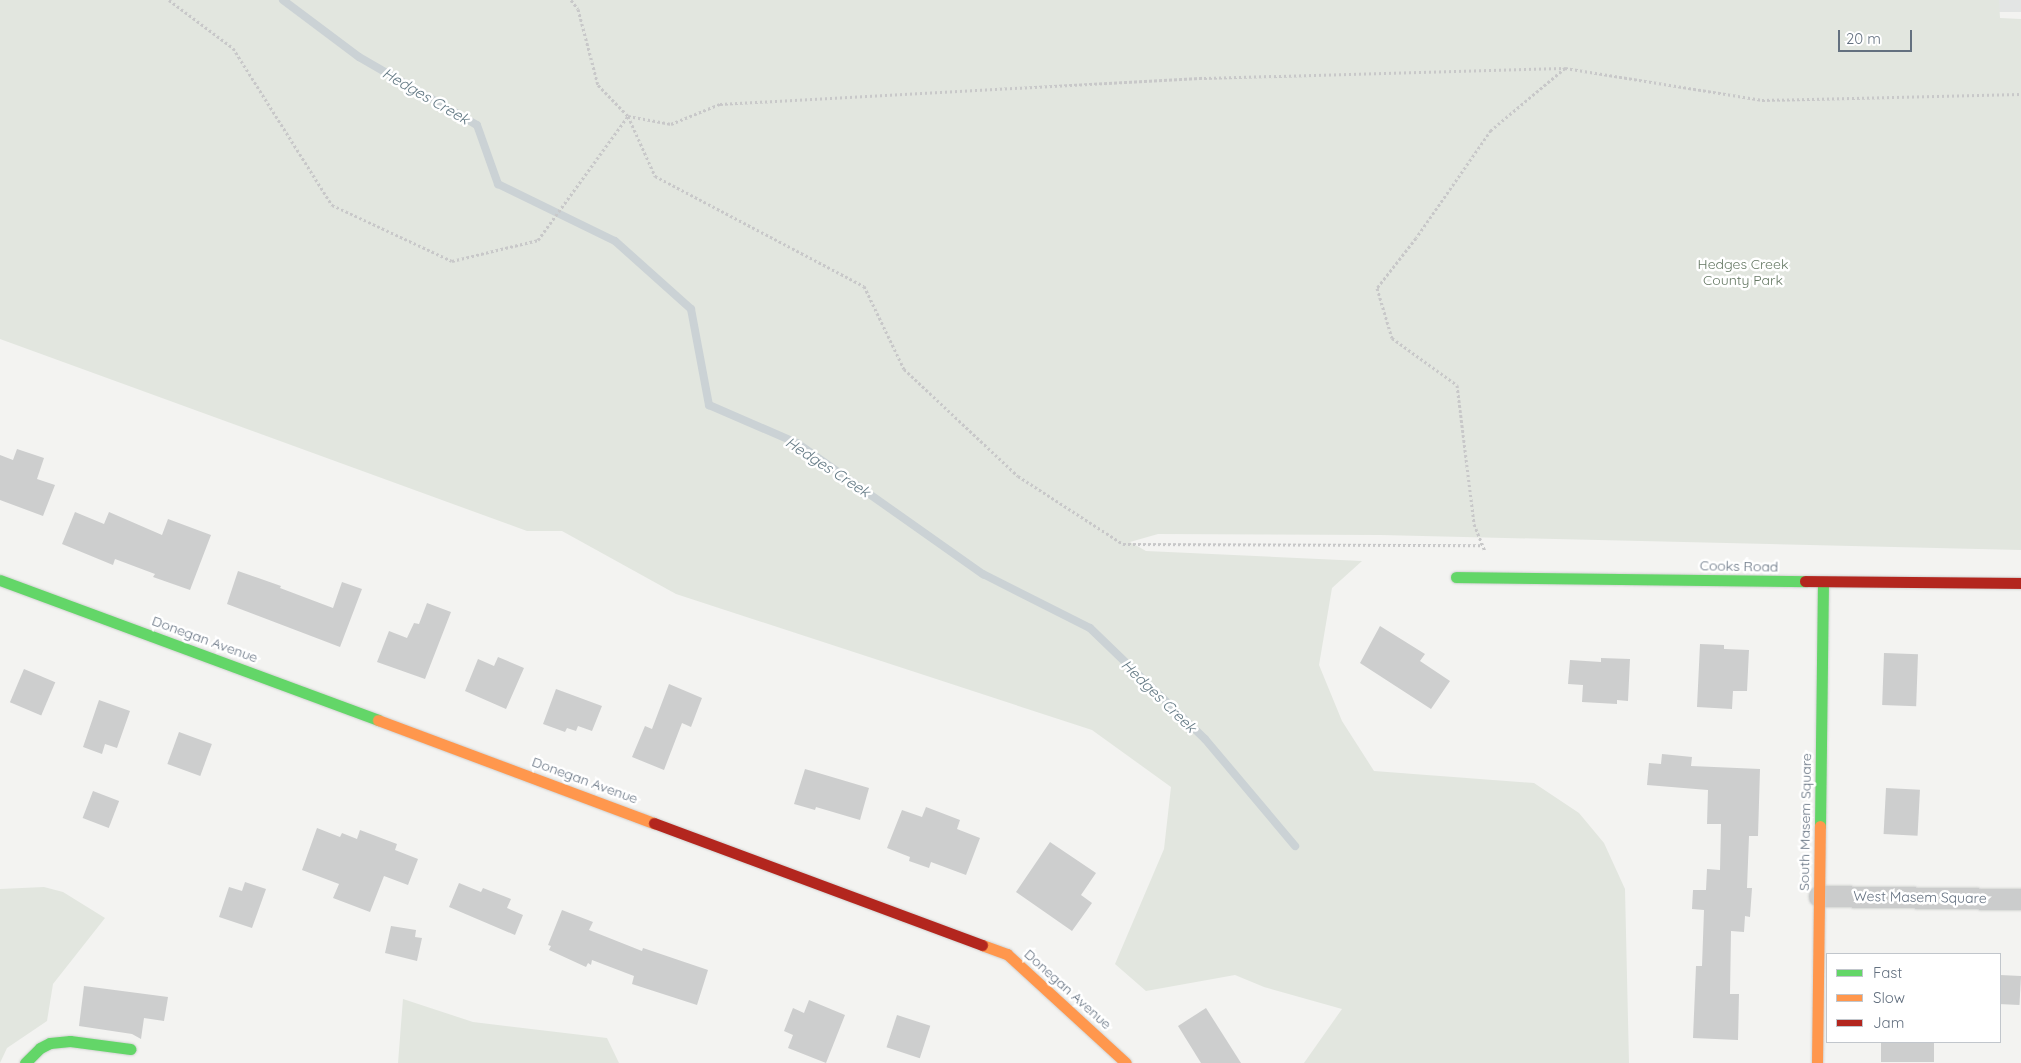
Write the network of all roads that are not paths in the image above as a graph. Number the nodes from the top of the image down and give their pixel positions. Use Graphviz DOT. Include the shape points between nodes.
graph roads {
  1 [pos="1456,577"];
  2 [pos="0,580"];
  3 [pos="1823,582"];
  4 [pos="2021,583"];
  5 [pos="1819,896"];
  6 [pos="2021,899"];
  7 [pos="130,1049"];
  8 [pos="25,1063"];
  9 [pos="1126,1063"];
  10 [pos="1818,1063"];
  1 -- 3 [label="street, Cooks Road"];
  2 -- 9 [label="street, Donegan Avenue" via="1007,954"];
  3 -- 4 [label="street, Cooks Road"];
  3 -- 5 [label="street, South Masem Square"];
  5 -- 6 [label="street, West Masem Square"];
  5 -- 10 [label="street, South Masem Square"];
  7 -- 8 [label="street" via="70,1041 50,1043"];
}
